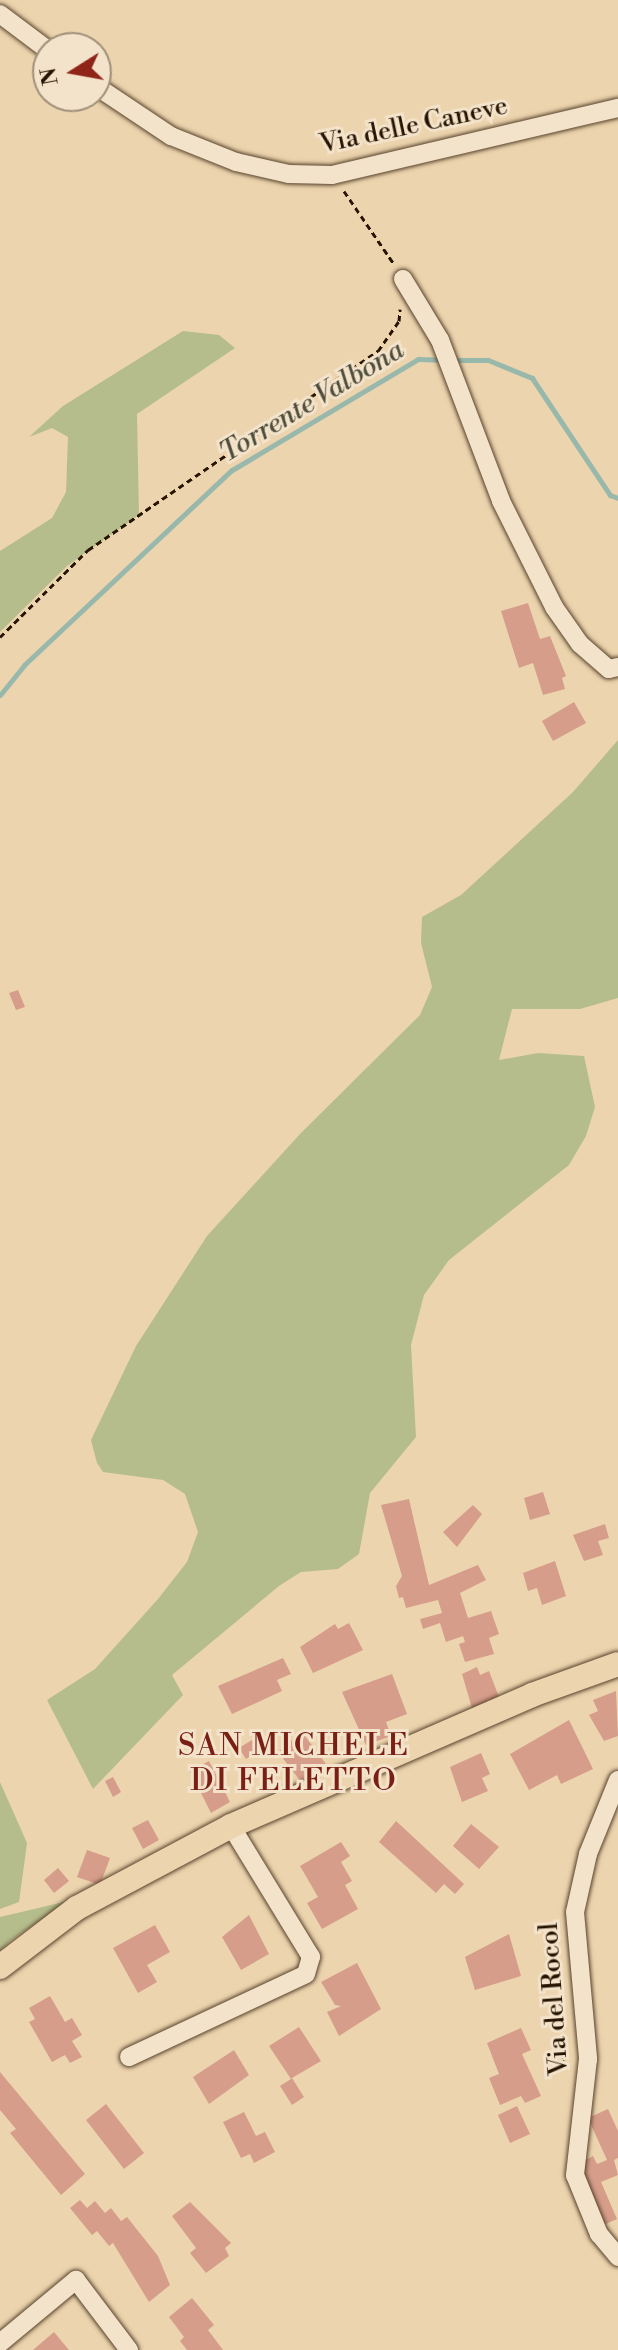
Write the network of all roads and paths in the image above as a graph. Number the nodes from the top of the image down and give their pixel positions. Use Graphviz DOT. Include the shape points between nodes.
graph roads {
  1 [pos="0,14"];
  2 [pos="32,38"];
  3 [pos="112,97"];
  4 [pos="618,108"];
  5 [pos="332,175"];
  6 [pos="403,279"];
  7 [pos="0,637"];
  8 [pos="618,667"];
  9 [pos="618,1664"];
  10 [pos="618,1780"];
  11 [pos="231,1826"];
  12 [pos="0,1967"];
  13 [pos="129,2057"];
  14 [pos="567,2057"];
  15 [pos="544,2066"];
  16 [pos="618,2257"];
  17 [pos="0,2343"];
  18 [pos="129,2350"];
  1 -- 2 [label="street"];
  3 -- 5 [label="street, Via delle Caneve" via="171,136 236,162 289,174"];
  4 -- 5 [label="street, Via delle Caneve"];
  5 -- 6 [label="path"];
  6 -- 7 [label="path" via="399,321 378,351 88,550"];
  6 -- 8 [label="street" via="440,340 501,501 554,607 580,644 609,669"];
  9 -- 11 [label="main road" via="518,1701"];
  10 -- 16 [label="street, Via del Rocol" via="588,1854 575,1912 588,2079 575,2175 599,2234"];
  11 -- 12 [label="main road" via="77,1908"];
  11 -- 13 [label="street" via="311,1957 306,1974"];
  14 -- 15 [label="path"];
  17 -- 18 [label="street" via="76,2280"];
}
